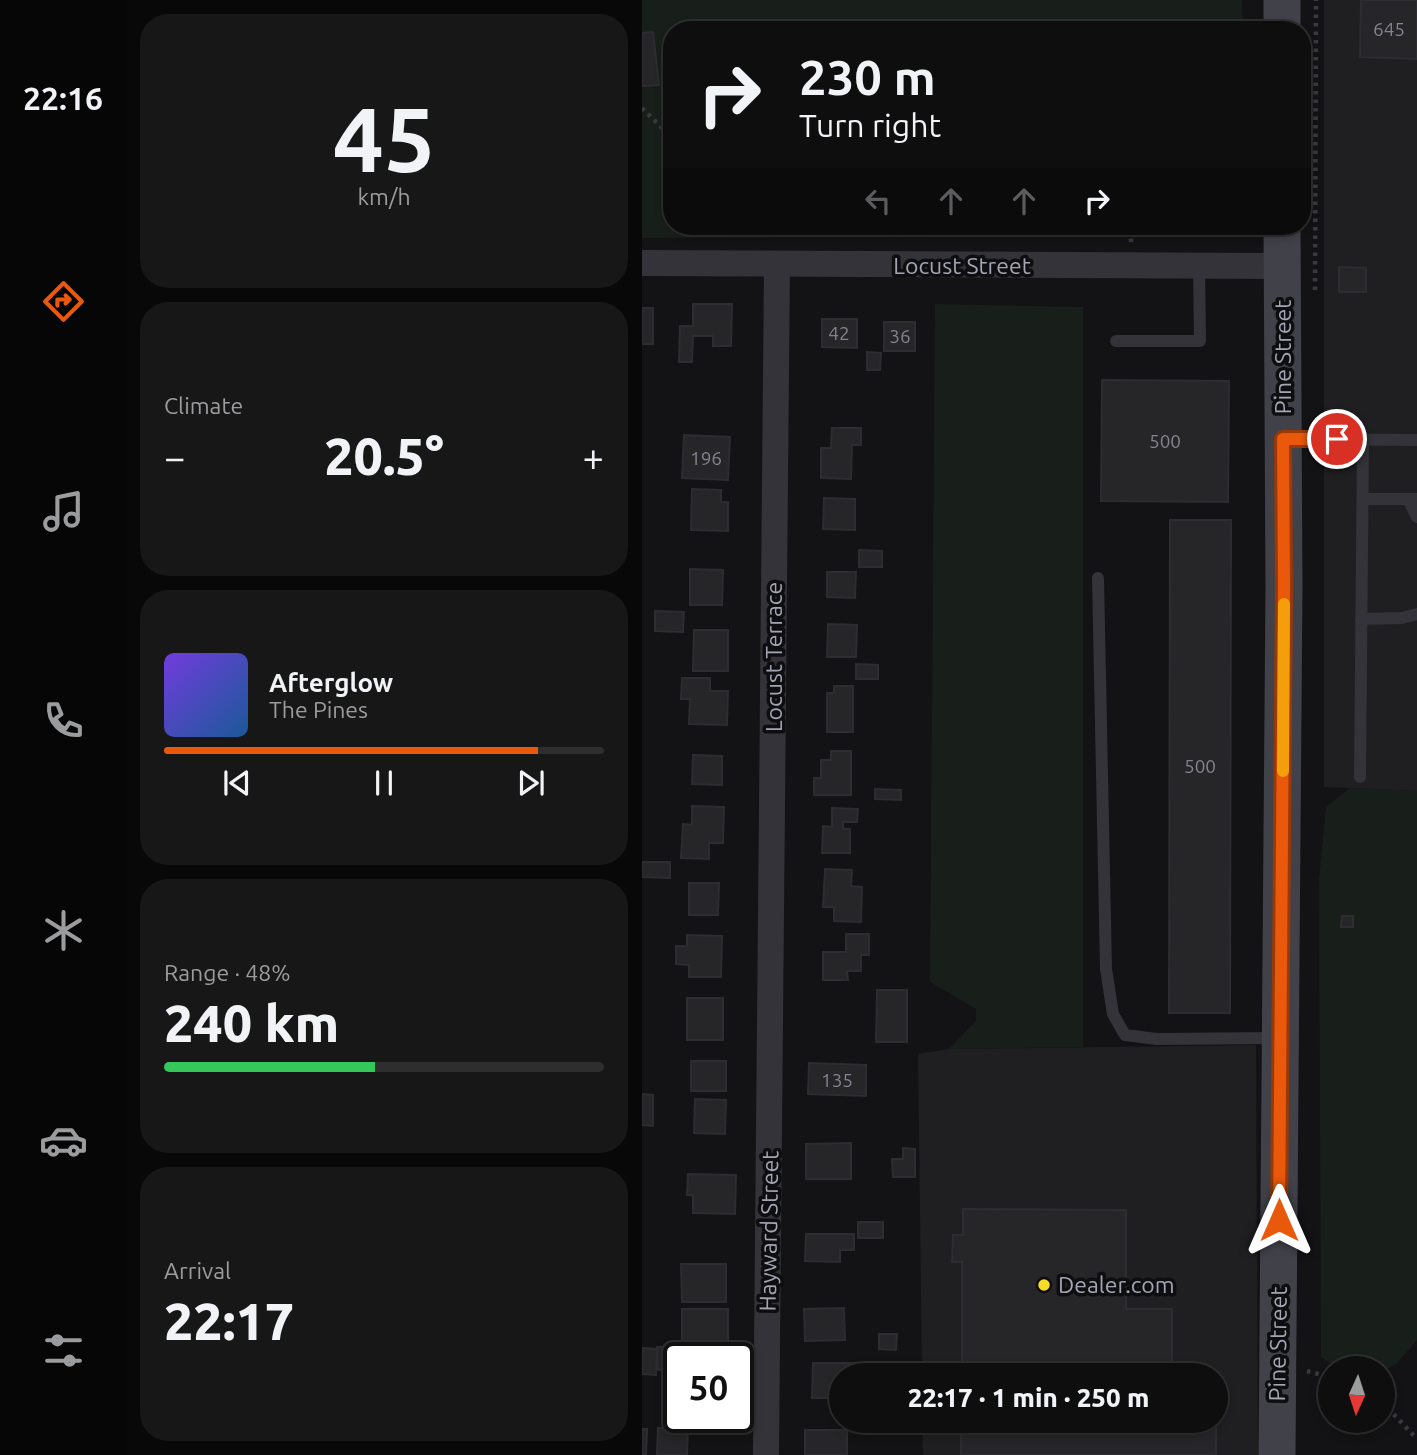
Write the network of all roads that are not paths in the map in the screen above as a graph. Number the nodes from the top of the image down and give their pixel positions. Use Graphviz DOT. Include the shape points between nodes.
graph roads {
  1 [pos="1282,0"];
  2 [pos="1282,21"];
  3 [pos="1282,235"];
  4 [pos="642,263"];
  5 [pos="777,264"];
  6 [pos="1199,266"];
  7 [pos="1282,266"];
  8 [pos="1116,341"];
  9 [pos="1283,439"];
  10 [pos="1363,439"];
  11 [pos="1417,440"];
  12 [pos="1363,499"];
  13 [pos="1413,499"];
  14 [pos="1417,517"];
  15 [pos="1098,578"];
  16 [pos="1417,614"];
  17 [pos="1361,619"];
  18 [pos="1360,777"];
  19 [pos="1280,1038"];
  20 [pos="771,1049"];
  21 [pos="766,1455"];
  22 [pos="1277,1455"];
  1 -- 2 [label="main road"];
  3 -- 7 [label="main road, Pine Street"];
  4 -- 5 [label="street, Locust Street"];
  5 -- 6 [label="street, Locust Street"];
  5 -- 20 [label="street, Locust Terrace"];
  6 -- 7 [label="street, Locust Street"];
  6 -- 8 [label="lane" via="1200,341"];
  7 -- 9 [label="main road, Pine Street"];
  9 -- 10 [label="lane"];
  9 -- 19 [label="main road, Pine Street"];
  10 -- 11 [label="lane"];
  10 -- 12 [label="lane"];
  12 -- 13 [label="lane"];
  12 -- 17 [label="lane"];
  13 -- 14 [label="lane"];
  15 -- 19 [label="lane" via="1106,969 1113,1014 1125,1035"];
  16 -- 17 [label="lane"];
  17 -- 18 [label="lane"];
  19 -- 22 [label="main road, Pine Street"];
  20 -- 21 [label="street, Hayward Street"];
}
